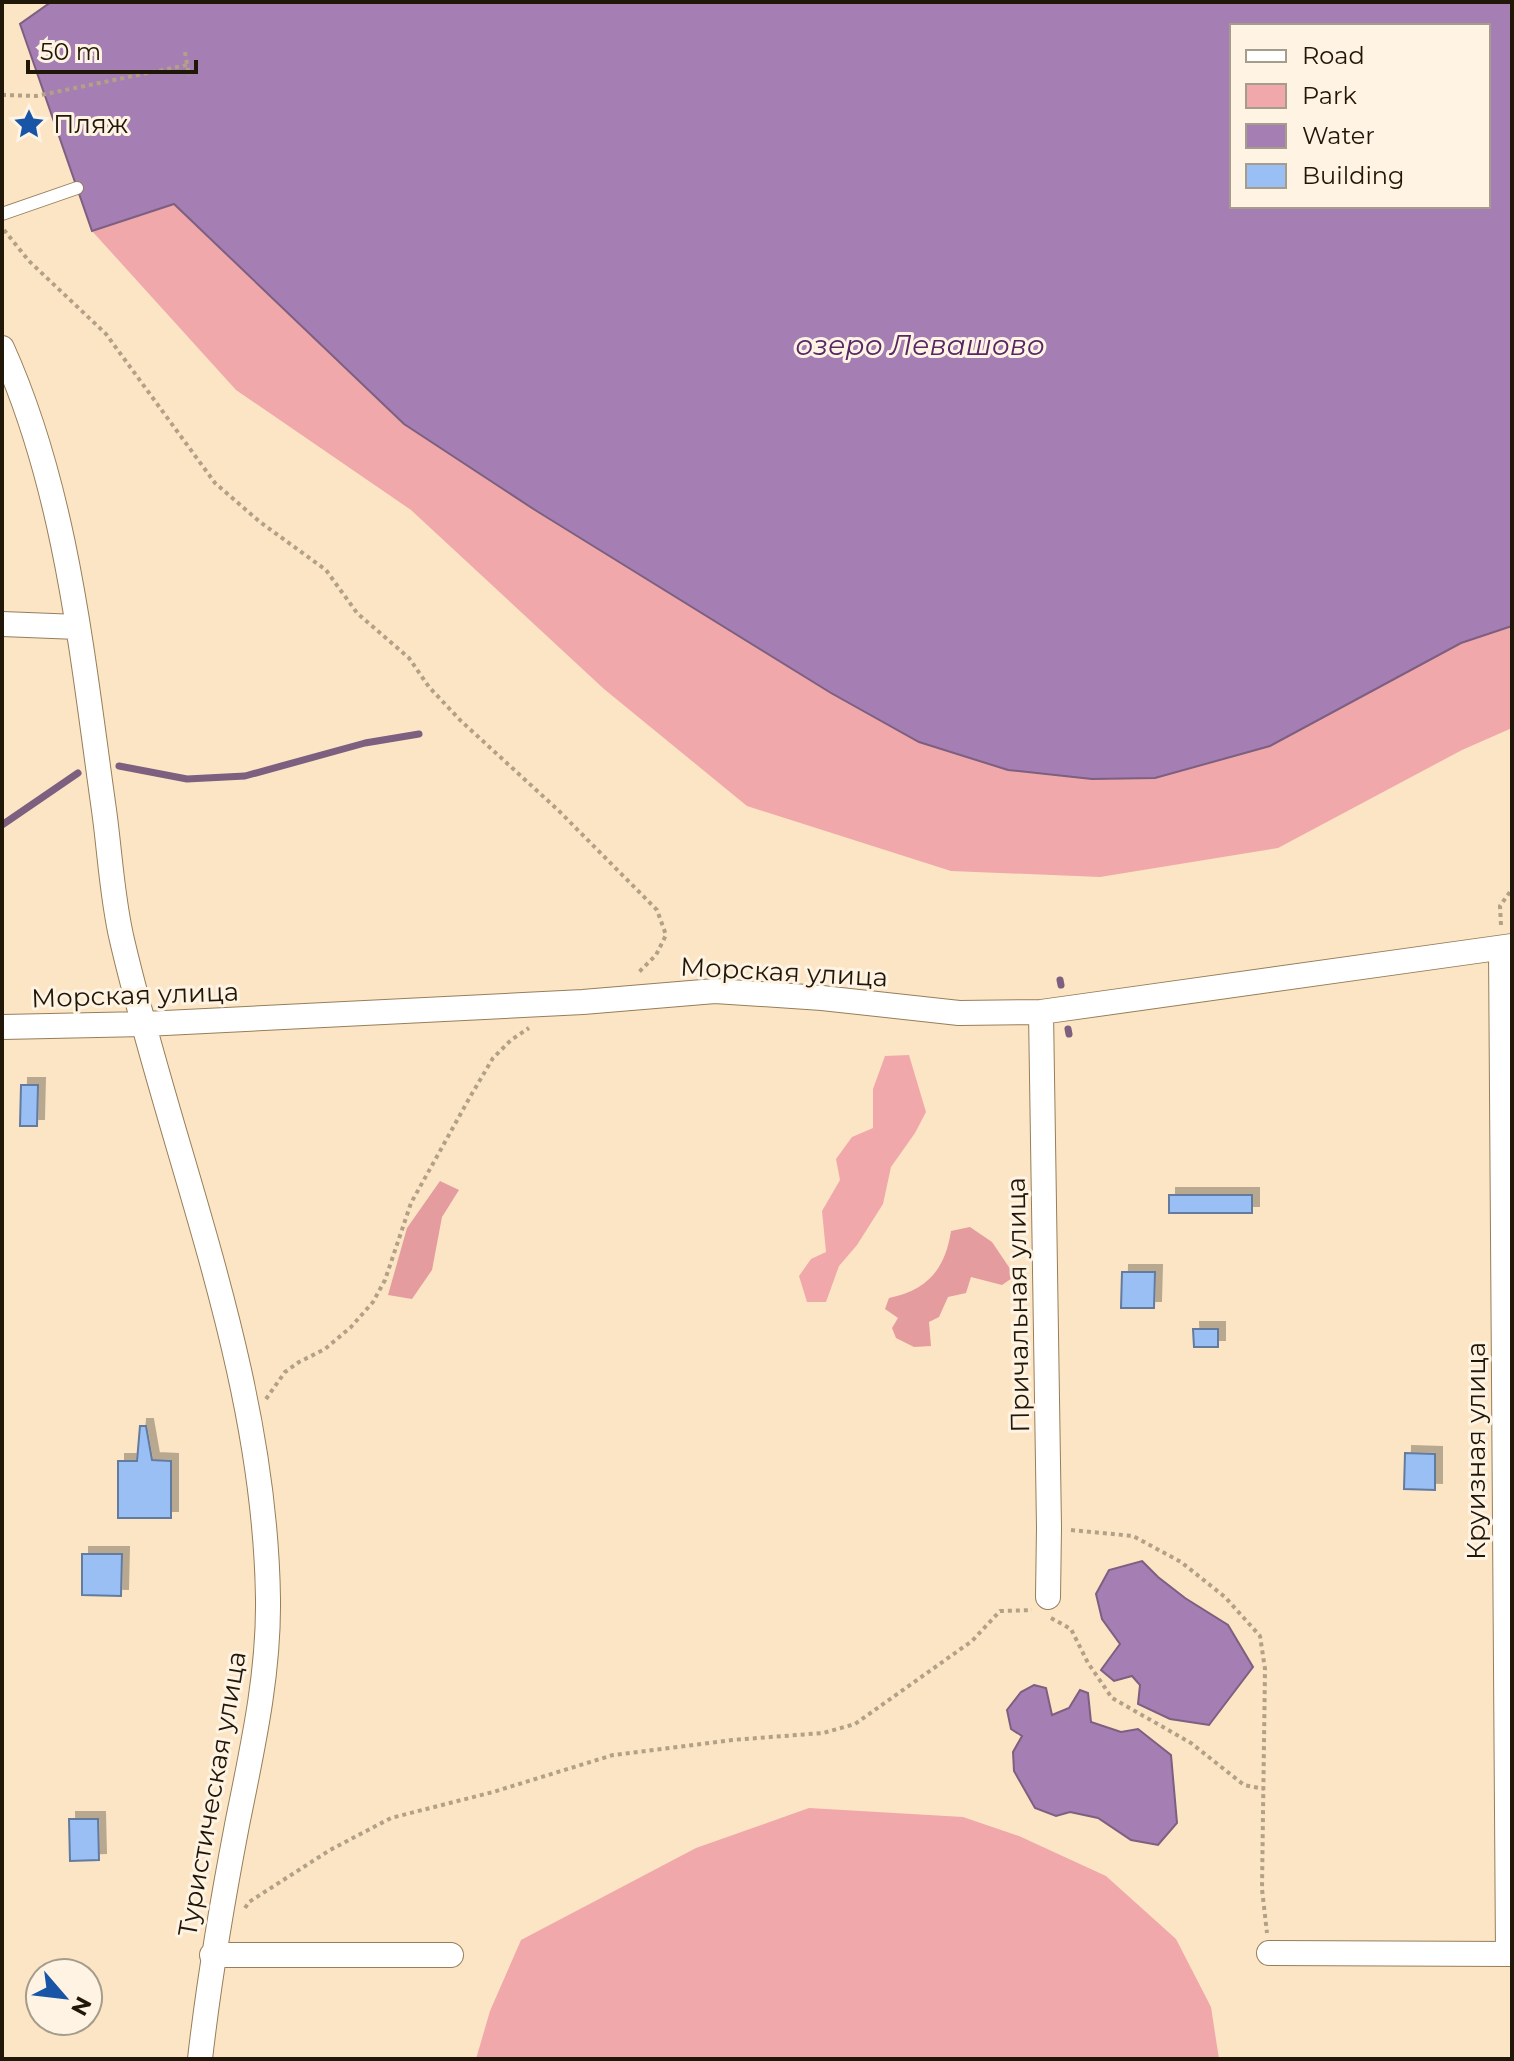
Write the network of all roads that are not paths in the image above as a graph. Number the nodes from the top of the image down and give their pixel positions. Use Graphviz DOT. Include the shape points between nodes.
graph roads {
  1 [pos="77,188"];
  2 [pos="2,214"];
  3 [pos="2,348"];
  4 [pos="2,624"];
  5 [pos="78,627"];
  6 [pos="1507,947"];
  7 [pos="1041,1012"];
  8 [pos="145,1024"];
  9 [pos="2,1027"];
  10 [pos="1042,1604"];
  11 [pos="1269,1953"];
  12 [pos="1510,1954"];
  13 [pos="212,1955"];
  14 [pos="451,1955"];
  15 [pos="200,2059"];
  1 -- 2 [label="lane"];
  3 -- 5 [label="street, Туристическая улица" via="29,414 58,522"];
  4 -- 5 [label="street"];
  5 -- 8 [label="street, Туристическая улица" via="121,937"];
  6 -- 7 [label="street, Морская улица"];
  6 -- 12 [label="street, Круизная улица"];
  7 -- 8 [label="street, Морская улица" via="959,1013 715,991"];
  7 -- 10 [label="street, Причальная улица" via="1049,1528"];
  8 -- 9 [label="street, Морская улица"];
  8 -- 13 [label="street, Туристическая улица" via="232,1335 261,1506 268,1594 268,1653"];
  11 -- 12 [label="street"];
  13 -- 14 [label="street"];
  13 -- 15 [label="street, Туристическая улица"];
}
